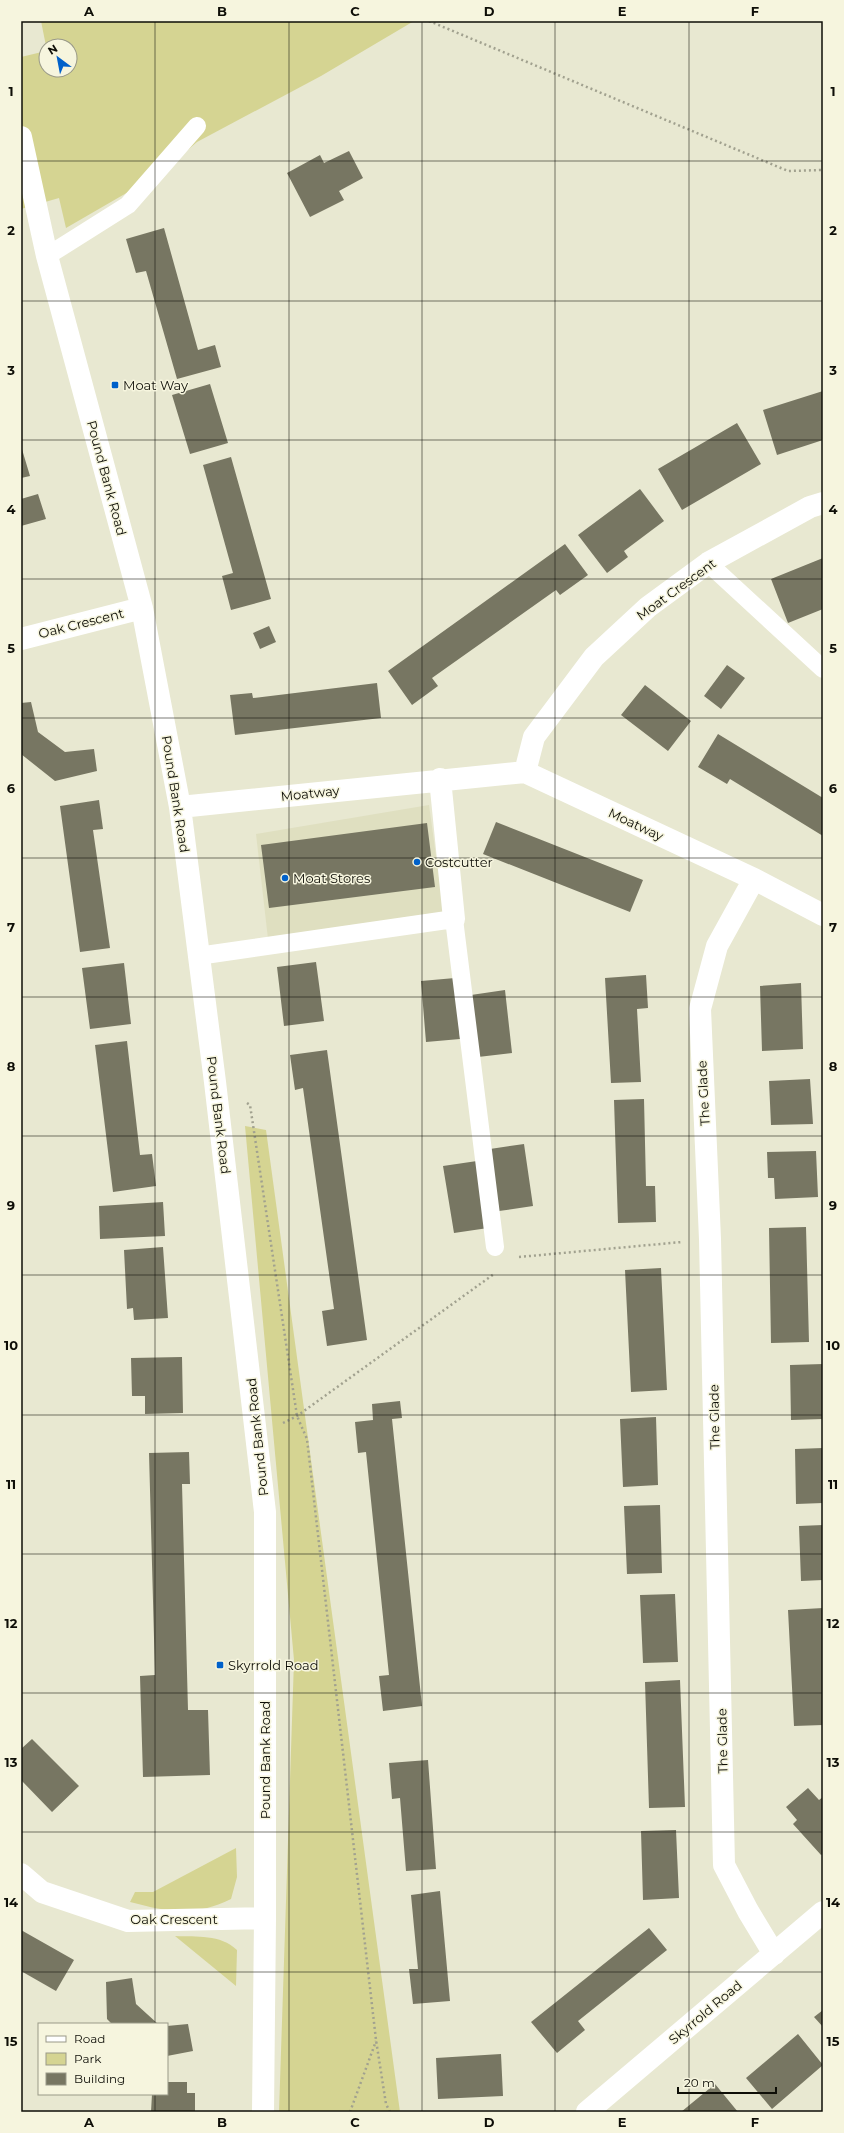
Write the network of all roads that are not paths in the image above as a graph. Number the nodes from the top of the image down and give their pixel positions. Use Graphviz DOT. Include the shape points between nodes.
graph roads {
  1 [pos="197,126"];
  2 [pos="21,136"];
  3 [pos="47,256"];
  4 [pos="823,503"];
  5 [pos="708,563"];
  6 [pos="142,608"];
  7 [pos="21,639"];
  8 [pos="823,669"];
  9 [pos="525,772"];
  10 [pos="440,779"];
  11 [pos="180,807"];
  12 [pos="754,879"];
  13 [pos="823,915"];
  14 [pos="454,918"];
  15 [pos="198,956"];
  16 [pos="495,1247"];
  17 [pos="21,1874"];
  18 [pos="823,1912"];
  19 [pos="265,1918"];
  20 [pos="774,1954"];
  21 [pos="263,2112"];
  22 [pos="587,2112"];
  1 -- 3 [label="lane" via="128,205"];
  2 -- 3 [label="street, Pound Bank Road"];
  3 -- 6 [label="street, Pound Bank Road"];
  4 -- 5 [label="street, Moat Crescent" via="810,507"];
  5 -- 8 [label="lane"];
  5 -- 9 [label="street, Moat Crescent" via="648,607 594,657 534,737"];
  6 -- 7 [label="street, Oak Crescent"];
  6 -- 11 [label="street, Pound Bank Road"];
  9 -- 10 [label="street, Moatway"];
  9 -- 12 [label="street, Moatway"];
  10 -- 11 [label="street, Moatway"];
  10 -- 14 [label="street"];
  11 -- 15 [label="street, Pound Bank Road"];
  12 -- 13 [label="street, Moatway"];
  12 -- 20 [label="street, The Glade" via="717,946 700,1009 710,1239 724,1865"];
  14 -- 15 [label="lane"];
  14 -- 16 [label="lane"];
  15 -- 19 [label="street, Pound Bank Road" via="258,1437 265,1512"];
  17 -- 19 [label="street, Oak Crescent" via="42,1892 128,1921"];
  18 -- 20 [label="street, Skyrrold Road"];
  19 -- 21 [label="street, Pound Bank Road"];
  20 -- 22 [label="street, Skyrrold Road"];
}
